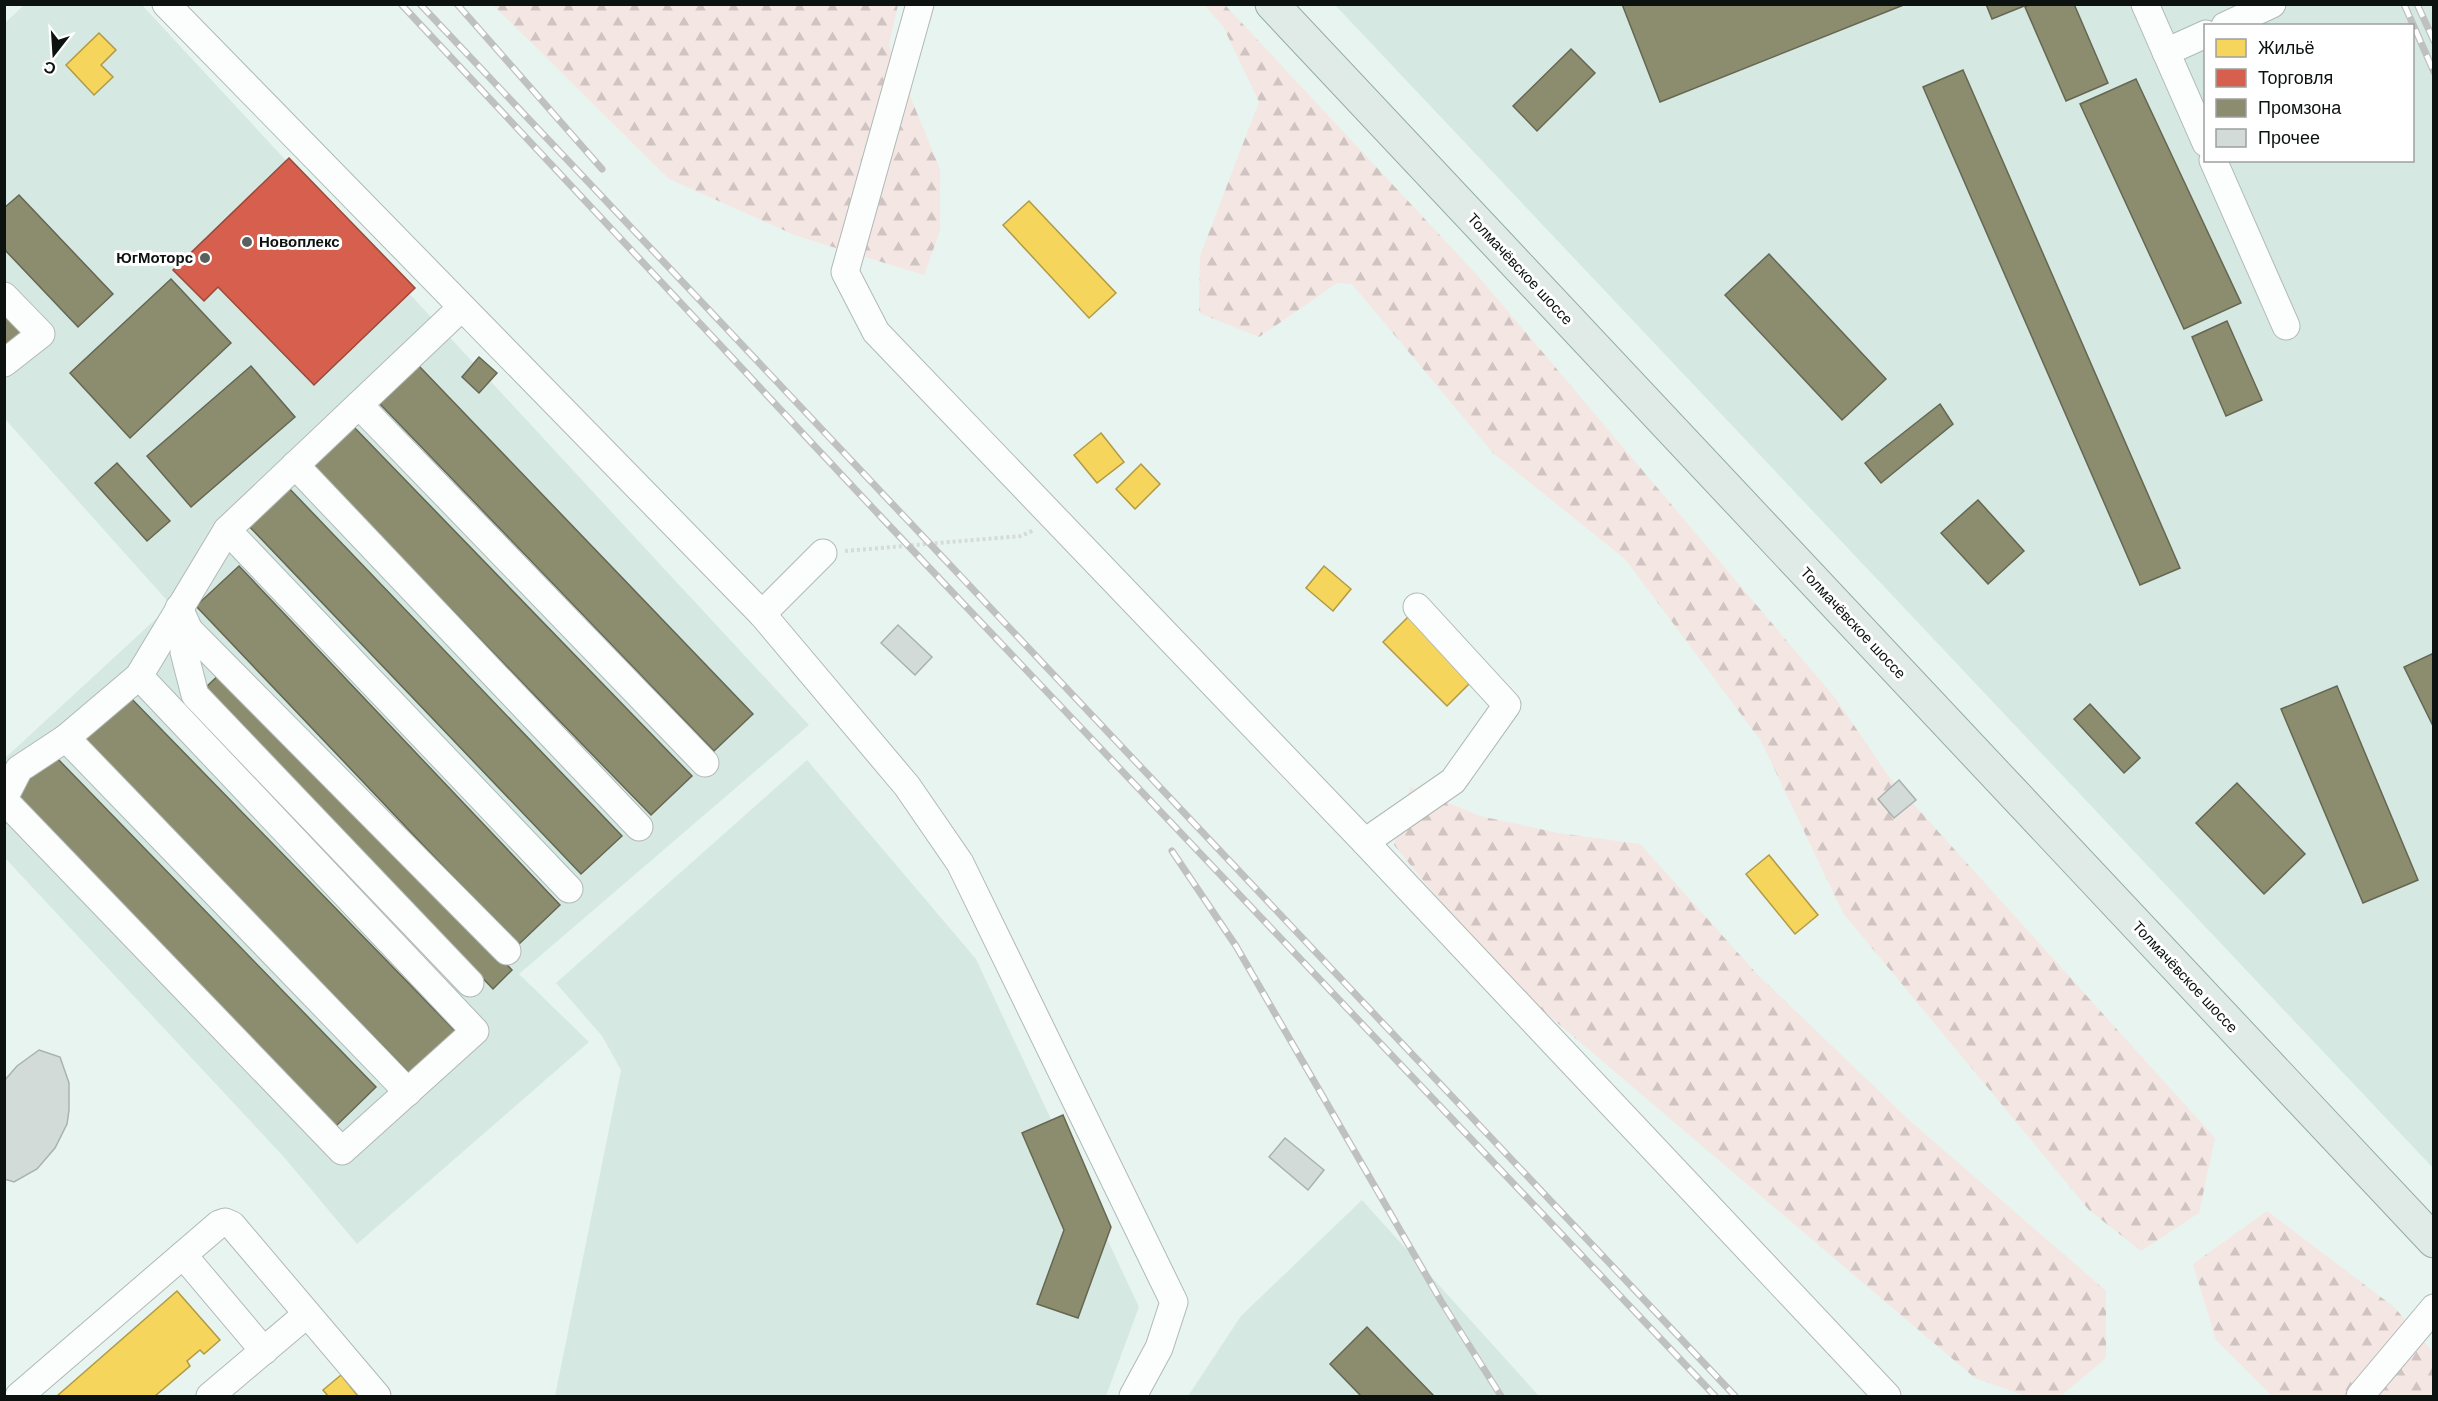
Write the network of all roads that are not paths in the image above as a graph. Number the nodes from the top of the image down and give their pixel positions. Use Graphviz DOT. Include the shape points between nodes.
graph roads {
  1 [pos="166,4"];
  2 [pos="921,4"];
  3 [pos="1272,4"];
  4 [pos="2145,4"];
  5 [pos="2272,4"];
  6 [pos="2229,24"];
  7 [pos="2204,34"];
  8 [pos="2166,52"];
  9 [pos="2204,140"];
  10 [pos="2214,162"];
  11 [pos="4,296"];
  12 [pos="461,308"];
  13 [pos="2286,326"];
  14 [pos="4,363"];
  15 [pos="359,405"];
  16 [pos="295,465"];
  17 [pos="227,531"];
  18 [pos="824,553"];
  19 [pos="1418,608"];
  20 [pos="762,614"];
  21 [pos="184,619"];
  22 [pos="139,676"];
  23 [pos="66,738"];
  24 [pos="705,764"];
  25 [pos="4,799"];
  26 [pos="639,827"];
  27 [pos="1365,842"];
  28 [pos="569,890"];
  29 [pos="507,951"];
  30 [pos="470,983"];
  31 [pos="408,1092"];
  32 [pos="2433,1241"];
  33 [pos="183,1255"];
  34 [pos="2433,1308"];
  35 [pos="307,1314"];
  36 [pos="264,1351"];
  37 [pos="19,1396"];
  38 [pos="210,1396"];
  39 [pos="377,1396"];
  40 [pos="1133,1396"];
  41 [pos="1887,1396"];
  42 [pos="2360,1396"];
  1 -- 12 [label="street"];
  2 -- 27 [label="street" via="845,272 876,332"];
  3 -- 32 [label="main road, Толмачёвское шоссе"];
  4 -- 8 [label="street"];
  5 -- 6 [label="street"];
  7 -- 8 [label="street"];
  8 -- 9 [label="street"];
  10 -- 13 [label="street"];
  11 -- 14 [label="street" via="41,334"];
  12 -- 15 [label="street"];
  12 -- 20 [label="street"];
  15 -- 16 [label="street"];
  15 -- 24 [label="street"];
  16 -- 17 [label="street"];
  16 -- 26 [label="street"];
  17 -- 21 [label="street"];
  17 -- 28 [label="street"];
  18 -- 20 [label="street"];
  19 -- 27 [label="street" via="1507,705 1453,781"];
  20 -- 40 [label="street" via="907,786 960,863 1174,1302 1159,1348"];
  21 -- 22 [label="street"];
  21 -- 29 [label="street"];
  21 -- 30 [label="street" via="184,652 195,695"];
  22 -- 23 [label="street"];
  22 -- 31 [label="street" via="475,1031"];
  23 -- 25 [label="street" via="20,770"];
  23 -- 31 [label="street"];
  25 -- 31 [label="street" via="342,1151"];
  27 -- 41 [label="street"];
  33 -- 35 [label="street" via="219,1224 232,1225"];
  33 -- 36 [label="street"];
  33 -- 37 [label="street"];
  34 -- 42 [label="street"];
  35 -- 36 [label="street"];
  35 -- 39 [label="street"];
  36 -- 38 [label="street"];
}
